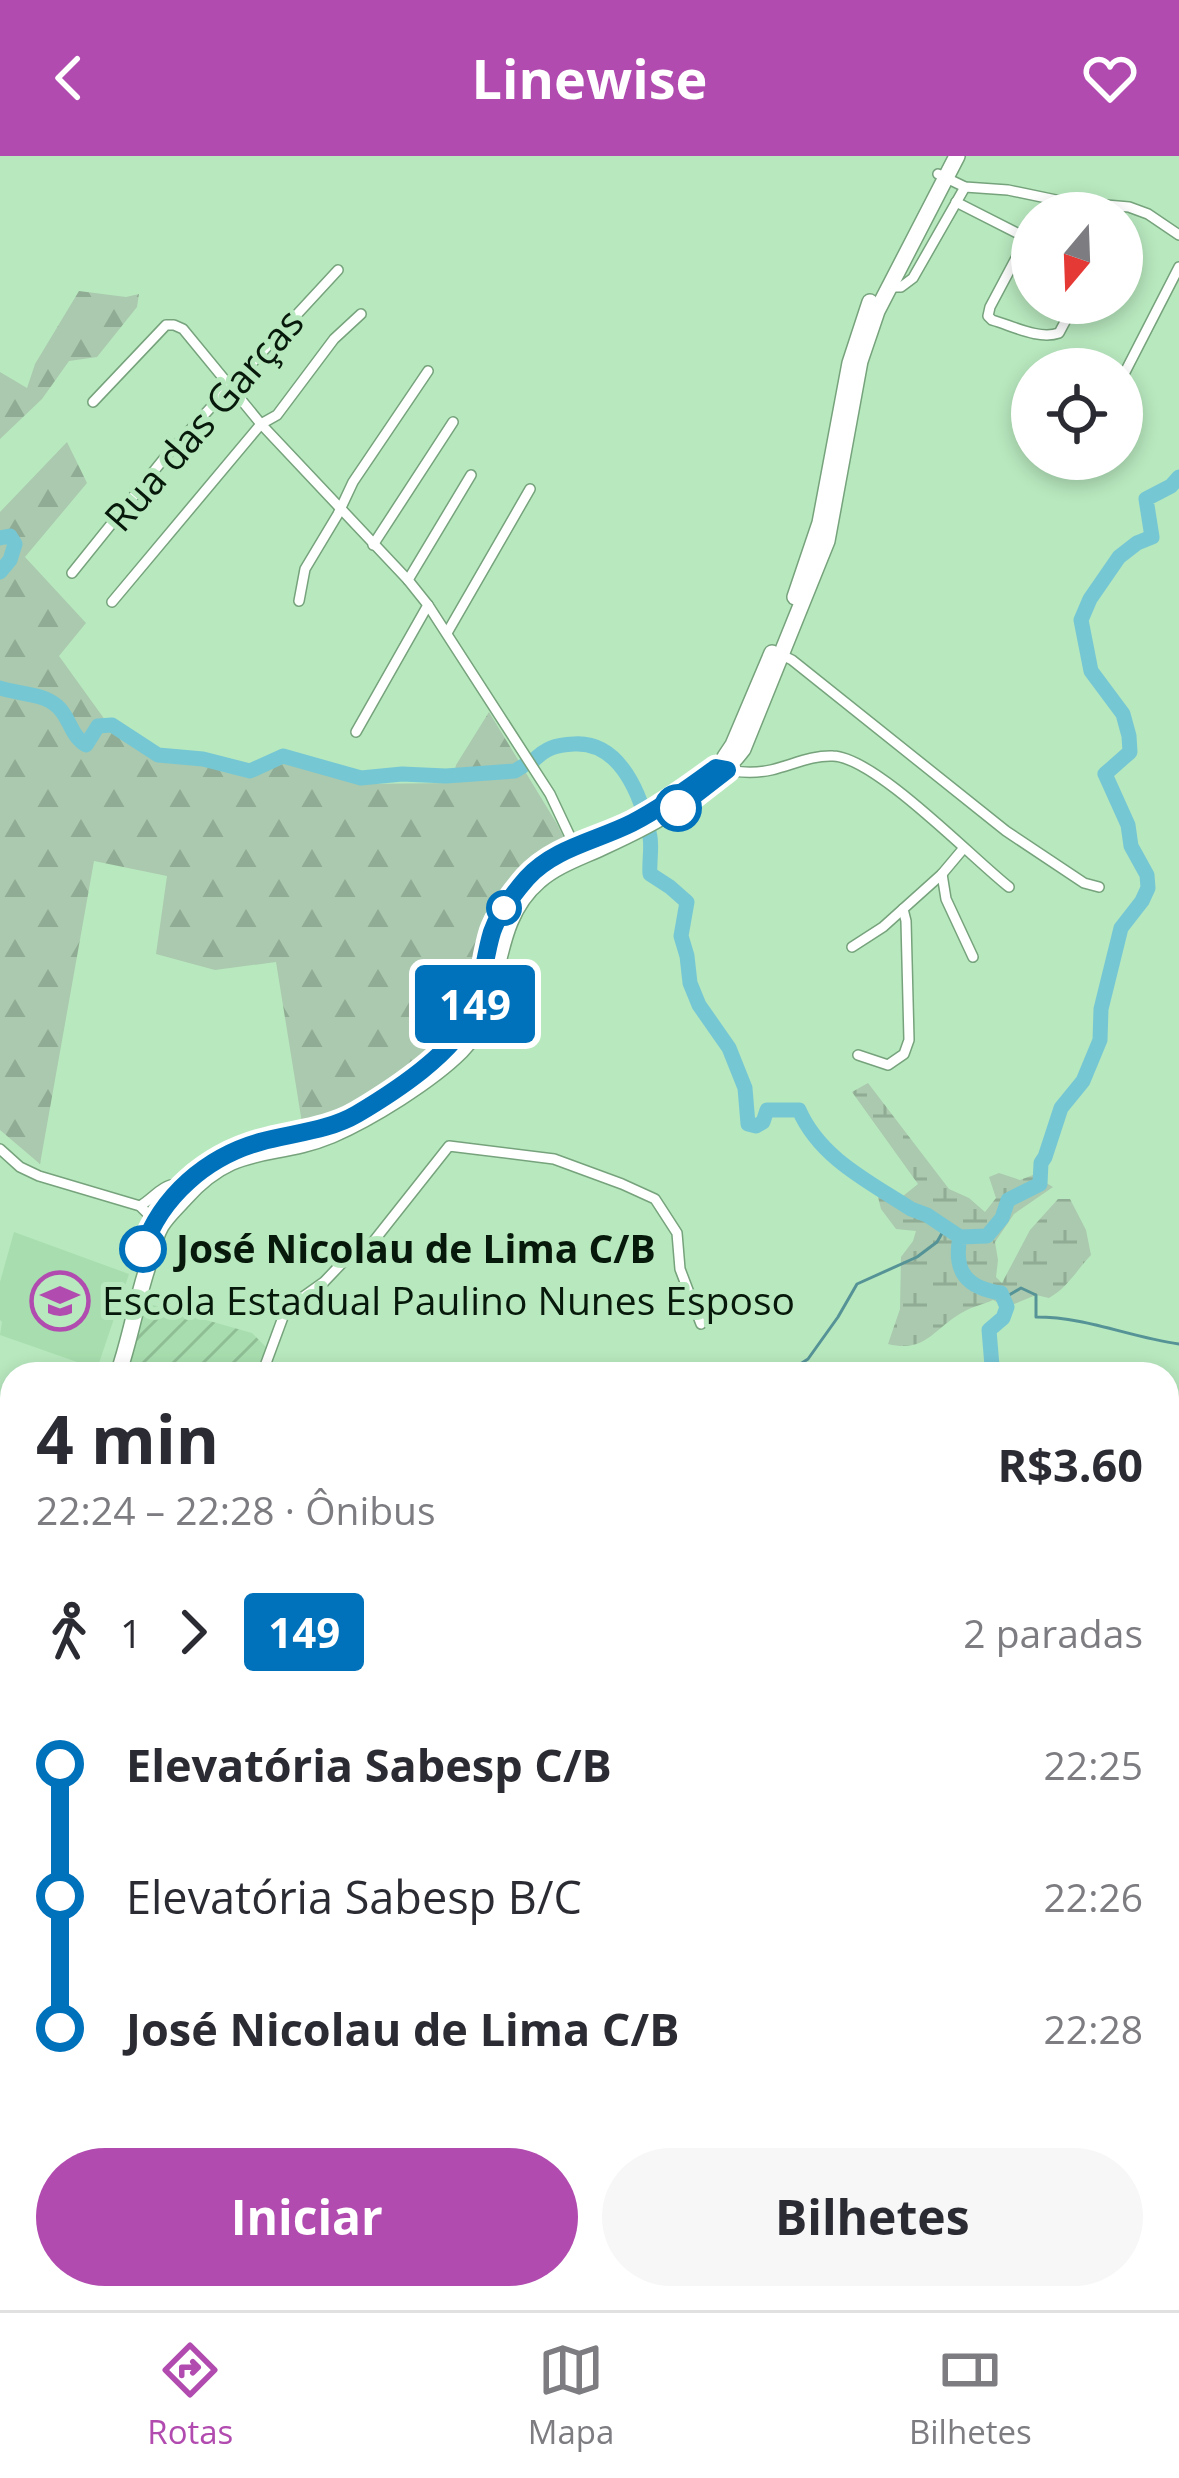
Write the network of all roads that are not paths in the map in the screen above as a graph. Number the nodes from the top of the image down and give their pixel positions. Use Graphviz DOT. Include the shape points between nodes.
graph roads {
  1 [pos="947,156"];
  2 [pos="957,156"];
  3 [pos="942,176"];
  4 [pos="965,187"];
  5 [pos="1016,192"];
  6 [pos="956,202"];
  7 [pos="1143,213"];
  8 [pos="1011,225"];
  9 [pos="1179,235"];
  10 [pos="1179,267"];
  11 [pos="1011,268"];
  12 [pos="338,270"];
  13 [pos="888,287"];
  14 [pos="362,314"];
  15 [pos="1064,324"];
  16 [pos="1137,348"];
  17 [pos="428,370"];
  18 [pos="231,387"];
  19 [pos="93,402"];
  20 [pos="453,422"];
  21 [pos="260,424"];
  22 [pos="471,475"];
  23 [pos="530,489"];
  24 [pos="340,511"];
  25 [pos="374,545"];
  26 [pos="72,573"];
  27 [pos="408,580"];
  28 [pos="298,601"];
  29 [pos="112,602"];
  30 [pos="428,605"];
  31 [pos="447,633"];
  32 [pos="778,653"];
  33 [pos="356,732"];
  34 [pos="721,769"];
  35 [pos="630,831"];
  36 [pos="575,848"];
  37 [pos="963,849"];
  38 [pos="551,872"];
  39 [pos="943,874"];
  40 [pos="1009,887"];
  41 [pos="1099,887"];
  42 [pos="903,909"];
  43 [pos="852,947"];
  44 [pos="973,957"];
  45 [pos="858,1055"];
  46 [pos="0,1149"];
  47 [pos="188,1188"];
  48 [pos="140,1206"];
  49 [pos="157,1224"];
  50 [pos="701,1324"];
  51 [pos="117,1362"];
  52 [pos="266,1362"];
  1 -- 3 [label="main road"];
  2 -- 3 [label="main road"];
  3 -- 4 [label="street"];
  3 -- 13 [label="main road"];
  3 -- 32 [label="main road" via="855,340 820,523"];
  4 -- 5 [label="street"];
  4 -- 6 [label="street"];
  6 -- 8 [label="street"];
  6 -- 13 [label="street" via="913,278"];
  7 -- 9 [label="street"];
  10 -- 16 [label="street"];
  11 -- 15 [label="street" via="990,307 992,320 1043,336"];
  12 -- 18 [label="street, Rua das Garças"];
  13 -- 32 [label="main road" via="860,361 827,542"];
  14 -- 21 [label="street" via="277,415"];
  17 -- 24 [label="street"];
  18 -- 19 [label="street" via="174,325"];
  18 -- 21 [label="street"];
  18 -- 26 [label="street, Rua das Garças"];
  20 -- 25 [label="street"];
  21 -- 24 [label="street"];
  21 -- 29 [label="street"];
  22 -- 27 [label="street"];
  23 -- 31 [label="street"];
  24 -- 25 [label="street"];
  24 -- 28 [label="street" via="305,569"];
  25 -- 27 [label="street"];
  27 -- 30 [label="street"];
  30 -- 31 [label="street"];
  30 -- 33 [label="street"];
  31 -- 36 [label="street" via="550,794"];
  32 -- 34 [label="main road"];
  32 -- 41 [label="street" via="1006,830"];
  34 -- 35 [label="main road"];
  34 -- 37 [label="street" via="761,772 849,758"];
  35 -- 36 [label="main road"];
  35 -- 38 [label="main road"];
  36 -- 38 [label="main road"];
  36 -- 47 [label="main road" via="545,861 504,908 471,1016 434,1060 352,1117 230,1152"];
  37 -- 39 [label="street"];
  37 -- 40 [label="street"];
  38 -- 47 [label="main road" via="514,913 483,1020 449,1061 356,1123 237,1159"];
  39 -- 42 [label="street"];
  39 -- 44 [label="street"];
  42 -- 43 [label="street"];
  42 -- 45 [label="street" via="907,1046 888,1065"];
  46 -- 48 [label="street" via="30,1172"];
  47 -- 48 [label="street" via="166,1186"];
  47 -- 49 [label="main road"];
  48 -- 49 [label="street"];
  49 -- 51 [label="main road" via="136,1270"];
  50 -- 52 [label="street" via="680,1269 677,1233 655,1199 554,1159 449,1146 370,1245 286,1309"];
}
